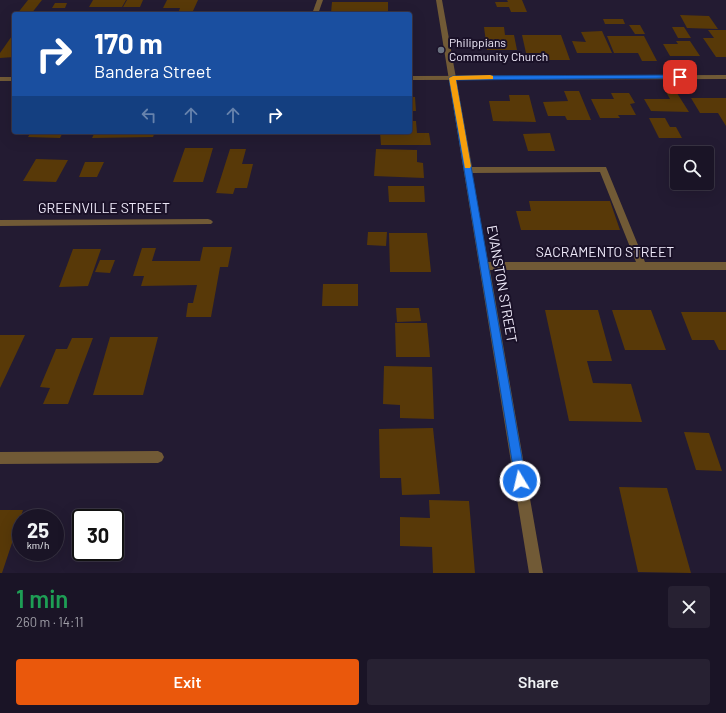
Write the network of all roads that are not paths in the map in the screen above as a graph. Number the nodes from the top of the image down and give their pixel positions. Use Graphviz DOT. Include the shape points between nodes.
graph roads {
  1 [pos="320,0"];
  2 [pos="439,0"];
  3 [pos="316,12"];
  4 [pos="726,77"];
  5 [pos="412,78"];
  6 [pos="453,78"];
  7 [pos="0,79"];
  8 [pos="12,79"];
  9 [pos="468,170"];
  10 [pos="208,222"];
  11 [pos="0,223"];
  12 [pos="485,266"];
  13 [pos="642,266"];
  14 [pos="726,266"];
  15 [pos="158,457"];
  16 [pos="0,458"];
  17 [pos="536,573"];
  1 -- 3 [label="street"];
  2 -- 6 [label="street, EVANSTON STREET"];
  4 -- 6 [label="street"];
  5 -- 6 [label="street"];
  6 -- 9 [label="street, EVANSTON STREET"];
  7 -- 8 [label="street"];
  9 -- 12 [label="street, EVANSTON STREET"];
  9 -- 13 [label="street" via="603,169"];
  10 -- 11 [label="street, GREENVILLE STREET"];
  12 -- 13 [label="street, SACRAMENTO STREET"];
  12 -- 17 [label="street, EVANSTON STREET"];
  13 -- 14 [label="street, SACRAMENTO STREET"];
  15 -- 16 [label="street"];
}
